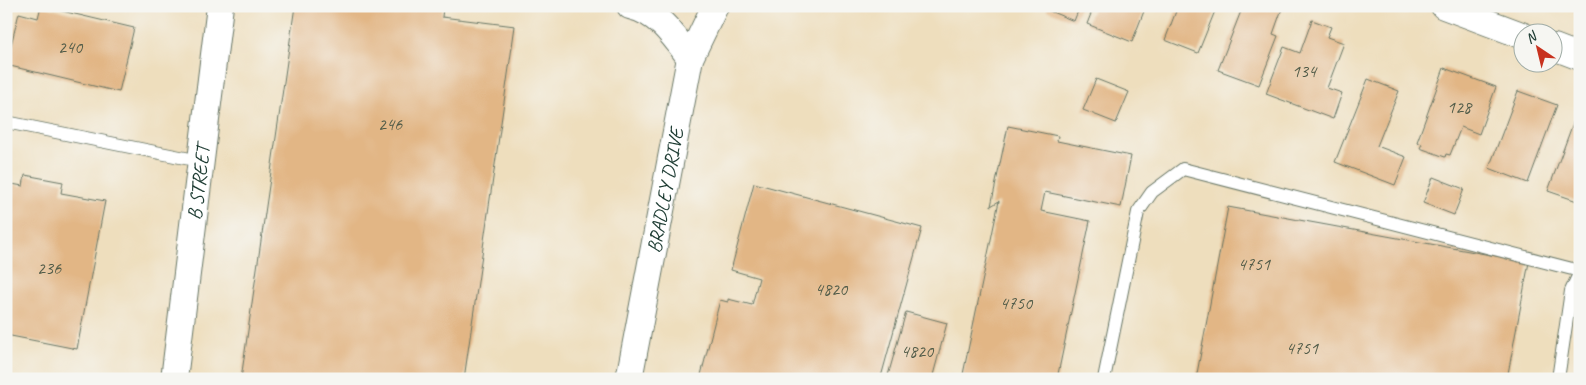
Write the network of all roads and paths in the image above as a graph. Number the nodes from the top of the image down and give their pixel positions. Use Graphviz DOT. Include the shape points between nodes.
graph roads {
  1 [pos="220,6"];
  2 [pos="630,6"];
  3 [pos="715,6"];
  4 [pos="1444,6"];
  5 [pos="1514,32"];
  6 [pos="1564,51"];
  7 [pos="1580,57"];
  8 [pos="690,58"];
  9 [pos="6,122"];
  10 [pos="200,161"];
  11 [pos="1580,271"];
  12 [pos="176,369"];
  13 [pos="629,379"];
  14 [pos="1104,379"];
  15 [pos="1558,379"];
  1 -- 10 [label="street, B STREET"];
  2 -- 8 [label="street" via="644,9 670,30"];
  3 -- 8 [label="street, BRADLEY DRIVE"];
  4 -- 5 [label="street"];
  6 -- 7 [label="street"];
  8 -- 13 [label="street, BRADLEY DRIVE"];
  9 -- 10 [label="lane"];
  10 -- 12 [label="street, B STREET"];
  11 -- 14 [label="lane" via="1183,169 1152,192 1138,212"];
  11 -- 15 [label="lane" via="1571,291"];
}
